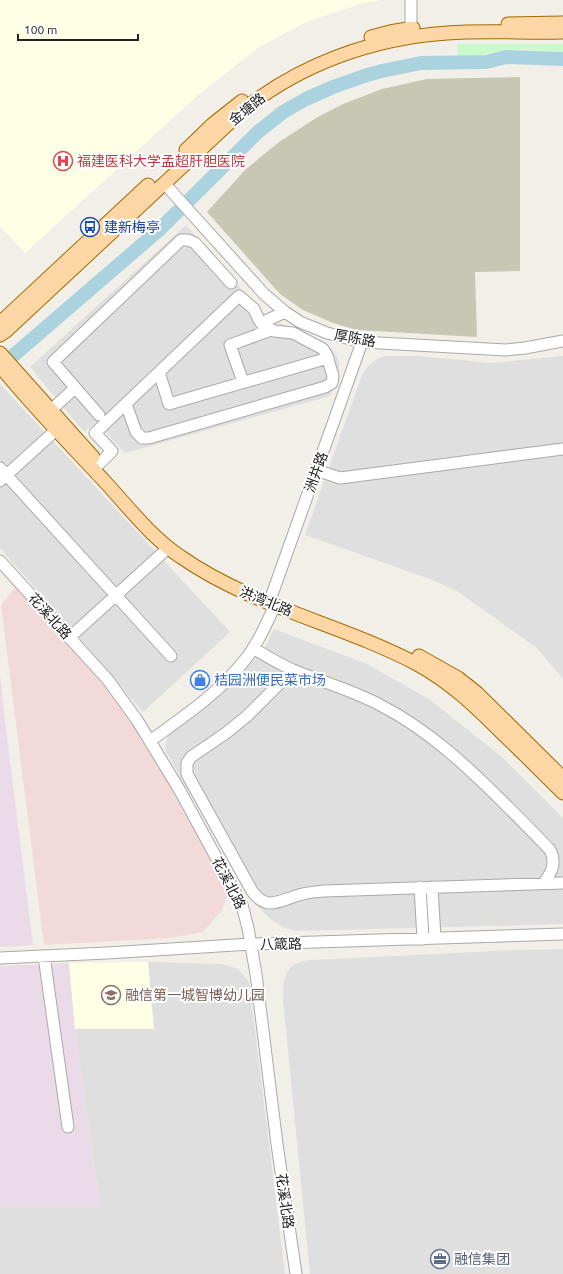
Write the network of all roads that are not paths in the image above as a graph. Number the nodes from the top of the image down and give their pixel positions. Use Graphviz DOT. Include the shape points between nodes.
graph roads {
  1 [pos="411,0"];
  2 [pos="563,23"];
  3 [pos="563,32"];
  4 [pos="411,33"];
  5 [pos="164,183"];
  6 [pos="231,283"];
  7 [pos="285,312"];
  8 [pos="0,323"];
  9 [pos="262,323"];
  10 [pos="271,330"];
  11 [pos="0,334"];
  12 [pos="362,342"];
  13 [pos="563,342"];
  14 [pos="328,358"];
  15 [pos="5,363"];
  16 [pos="159,372"];
  17 [pos="243,382"];
  18 [pos="75,388"];
  19 [pos="126,404"];
  20 [pos="51,410"];
  21 [pos="99,416"];
  22 [pos="56,430"];
  23 [pos="563,449"];
  24 [pos="99,464"];
  25 [pos="316,470"];
  26 [pos="2,475"];
  27 [pos="168,548"];
  28 [pos="0,561"];
  29 [pos="116,595"];
  30 [pos="272,601"];
  31 [pos="69,638"];
  32 [pos="253,648"];
  33 [pos="171,656"];
  34 [pos="294,670"];
  35 [pos="150,741"];
  36 [pos="563,778"];
  37 [pos="563,793"];
  38 [pos="209,814"];
  39 [pos="197,822"];
  40 [pos="215,826"];
  41 [pos="203,832"];
  42 [pos="544,883"];
  43 [pos="563,883"];
  44 [pos="432,887"];
  45 [pos="420,888"];
  46 [pos="563,934"];
  47 [pos="435,938"];
  48 [pos="423,939"];
  49 [pos="251,944"];
  50 [pos="44,956"];
  51 [pos="0,958"];
  52 [pos="68,1127"];
  53 [pos="296,1274"];
  1 -- 4 [label="street"];
  2 -- 4 [label="main road, 金塘路" via="446,24"];
  3 -- 4 [label="main road, 金塘路"];
  4 -- 5 [label="main road, 金塘路" via="350,53 286,81 242,111"];
  4 -- 8 [label="main road, 金塘路" via="390,32 314,57 254,91 209,128"];
  5 -- 7 [label="street, 厚陈路" via="253,283"];
  5 -- 11 [label="main road, 金塘路"];
  6 -- 18 [label="street" via="195,243 184,240 178,242 53,362"];
  7 -- 9 [label="street"];
  7 -- 12 [label="street, 厚陈路" via="314,328"];
  9 -- 10 [label="street"];
  9 -- 16 [label="street" via="254,309 239,296"];
  10 -- 14 [label="street" via="293,334 320,347"];
  10 -- 17 [label="street" via="230,345"];
  12 -- 13 [label="street, 厚陈路" via="506,350"];
  12 -- 25 [label="street, 洲井路"];
  14 -- 17 [label="street"];
  14 -- 19 [label="street" via="333,380 329,386 149,438 142,438 136,432"];
  15 -- 20 [label="main road, 洪湾北路"];
  15 -- 22 [label="main road, 洪湾北路"];
  16 -- 17 [label="street" via="168,404"];
  16 -- 19 [label="street"];
  18 -- 20 [label="street"];
  18 -- 21 [label="street"];
  19 -- 24 [label="street" via="95,433 112,451"];
  20 -- 24 [label="main road, 洪湾北路"];
  22 -- 26 [label="street"];
  22 -- 27 [label="main road, 洪湾北路"];
  23 -- 25 [label="street" via="340,478"];
  24 -- 30 [label="main road, 洪湾北路" via="167,536 225,575"];
  25 -- 30 [label="street, 洲井路"];
  26 -- 29 [label="street"];
  27 -- 29 [label="street"];
  27 -- 30 [label="main road, 洪湾北路" via="210,576 242,592"];
  28 -- 31 [label="street, 花溪北路"];
  29 -- 31 [label="street"];
  29 -- 33 [label="street"];
  30 -- 32 [label="street, 洲井路"];
  30 -- 36 [label="main road, 洪湾北路" via="390,642 445,670 477,693"];
  30 -- 37 [label="main road, 洪湾北路" via="391,652 436,676 476,706"];
  31 -- 35 [label="street, 花溪北路" via="108,680"];
  32 -- 34 [label="street"];
  32 -- 35 [label="street, 洲井路" via="239,668 210,696"];
  34 -- 38 [label="street" via="248,716 188,760 187,774"];
  34 -- 42 [label="street" via="352,691 387,708 418,727 461,761 550,850 553,863"];
  35 -- 39 [label="street, 花溪北路"];
  38 -- 39 [label="street"];
  38 -- 40 [label="street"];
  39 -- 41 [label="street, 花溪北路"];
  40 -- 41 [label="street"];
  40 -- 45 [label="street" via="252,891 264,902 277,903 300,894 316,892"];
  41 -- 49 [label="street, 花溪北路" via="238,896 245,913"];
  42 -- 43 [label="street"];
  42 -- 44 [label="street"];
  44 -- 45 [label="street"];
  44 -- 47 [label="street"];
  45 -- 48 [label="street"];
  46 -- 47 [label="street, 八箴路"];
  47 -- 48 [label="street, 八箴路"];
  48 -- 49 [label="street, 八箴路"];
  49 -- 50 [label="street, 八箴路"];
  49 -- 53 [label="street, 花溪北路"];
  50 -- 51 [label="street, 八箴路"];
  50 -- 52 [label="street"];
}
